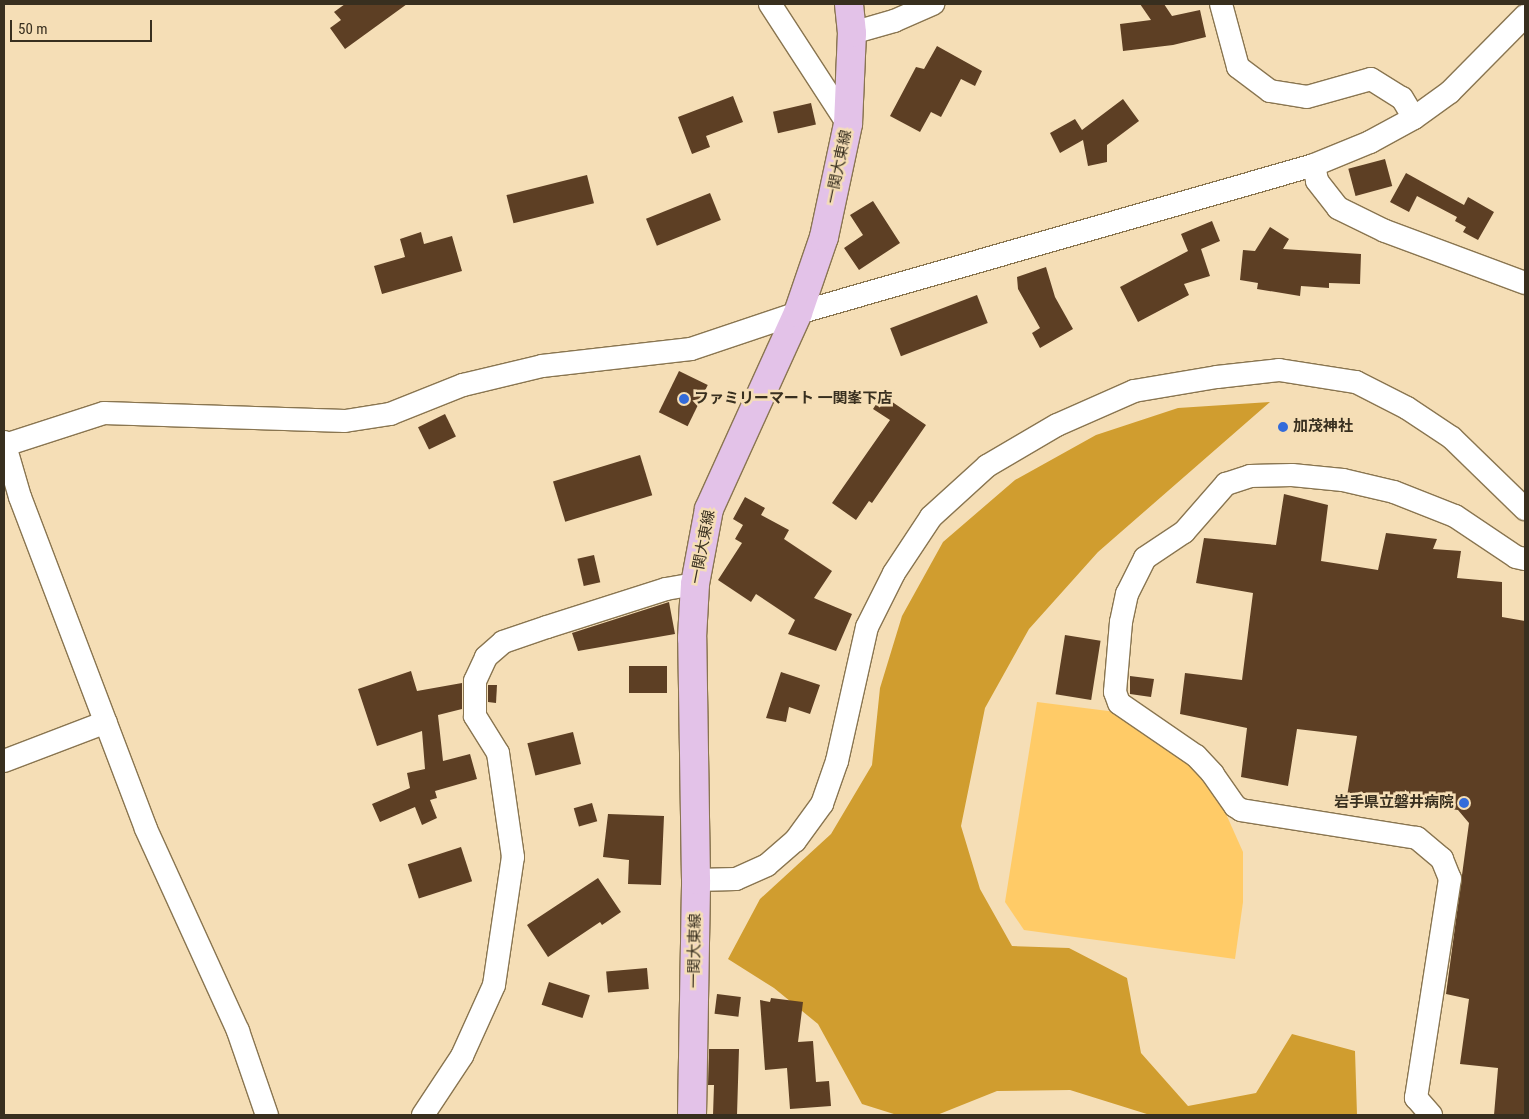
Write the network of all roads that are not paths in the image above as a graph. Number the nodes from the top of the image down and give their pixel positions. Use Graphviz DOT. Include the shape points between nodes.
graph roads {
  1 [pos="770,4"];
  2 [pos="849,4"];
  3 [pos="933,4"];
  4 [pos="1221,4"];
  5 [pos="1525,16"];
  6 [pos="852,33"];
  7 [pos="1414,118"];
  8 [pos="848,124"];
  9 [pos="1314,165"];
  10 [pos="1525,283"];
  11 [pos="798,314"];
  12 [pos="4,443"];
  13 [pos="1525,508"];
  14 [pos="1525,559"];
  15 [pos="695,584"];
  16 [pos="106,722"];
  17 [pos="4,761"];
  18 [pos="696,880"];
  19 [pos="267,1115"];
  20 [pos="423,1115"];
  21 [pos="692,1115"];
  22 [pos="1430,1115"];
  1 -- 8 [label="street"];
  2 -- 6 [label="main road, 一関大東線"];
  3 -- 6 [label="street" via="894,21"];
  4 -- 7 [label="street" via="1238,67 1270,91 1307,97 1371,80 1402,98"];
  5 -- 7 [label="street" via="1450,92"];
  6 -- 8 [label="main road, 一関大東線"];
  7 -- 9 [label="street" via="1370,142"];
  8 -- 11 [label="main road, 一関大東線" via="824,236"];
  9 -- 10 [label="street" via="1317,181 1338,208 1385,231"];
  9 -- 11 [label="street"];
  11 -- 12 [label="street" via="692,349 542,366 462,385 390,414 345,421 104,414"];
  11 -- 15 [label="main road, 一関大東線" via="709,509"];
  12 -- 16 [label="street" via="20,497"];
  13 -- 18 [label="street" via="1452,438 1407,408 1356,382 1279,370 1217,377 1134,391 1065,421 987,466 931,517 894,574 867,627 842,743 822,804 795,841 767,865 736,880"];
  14 -- 22 [label="street" via="1516,557 1455,516 1394,492 1343,480 1292,475 1250,476 1226,484 1184,532 1145,558 1127,594 1121,622 1115,692 1119,704 1196,756 1235,806 1242,810 1417,838 1442,859 1450,879 1416,1098"];
  15 -- 18 [label="main road, 一関大東線" via="692,638"];
  15 -- 20 [label="street" via="666,589 503,642 486,657 475,681 475,716 498,753 513,857 494,985 462,1056"];
  16 -- 17 [label="street"];
  16 -- 19 [label="street" via="146,829 238,1031"];
  18 -- 21 [label="main road, 一関大東線"];
}
